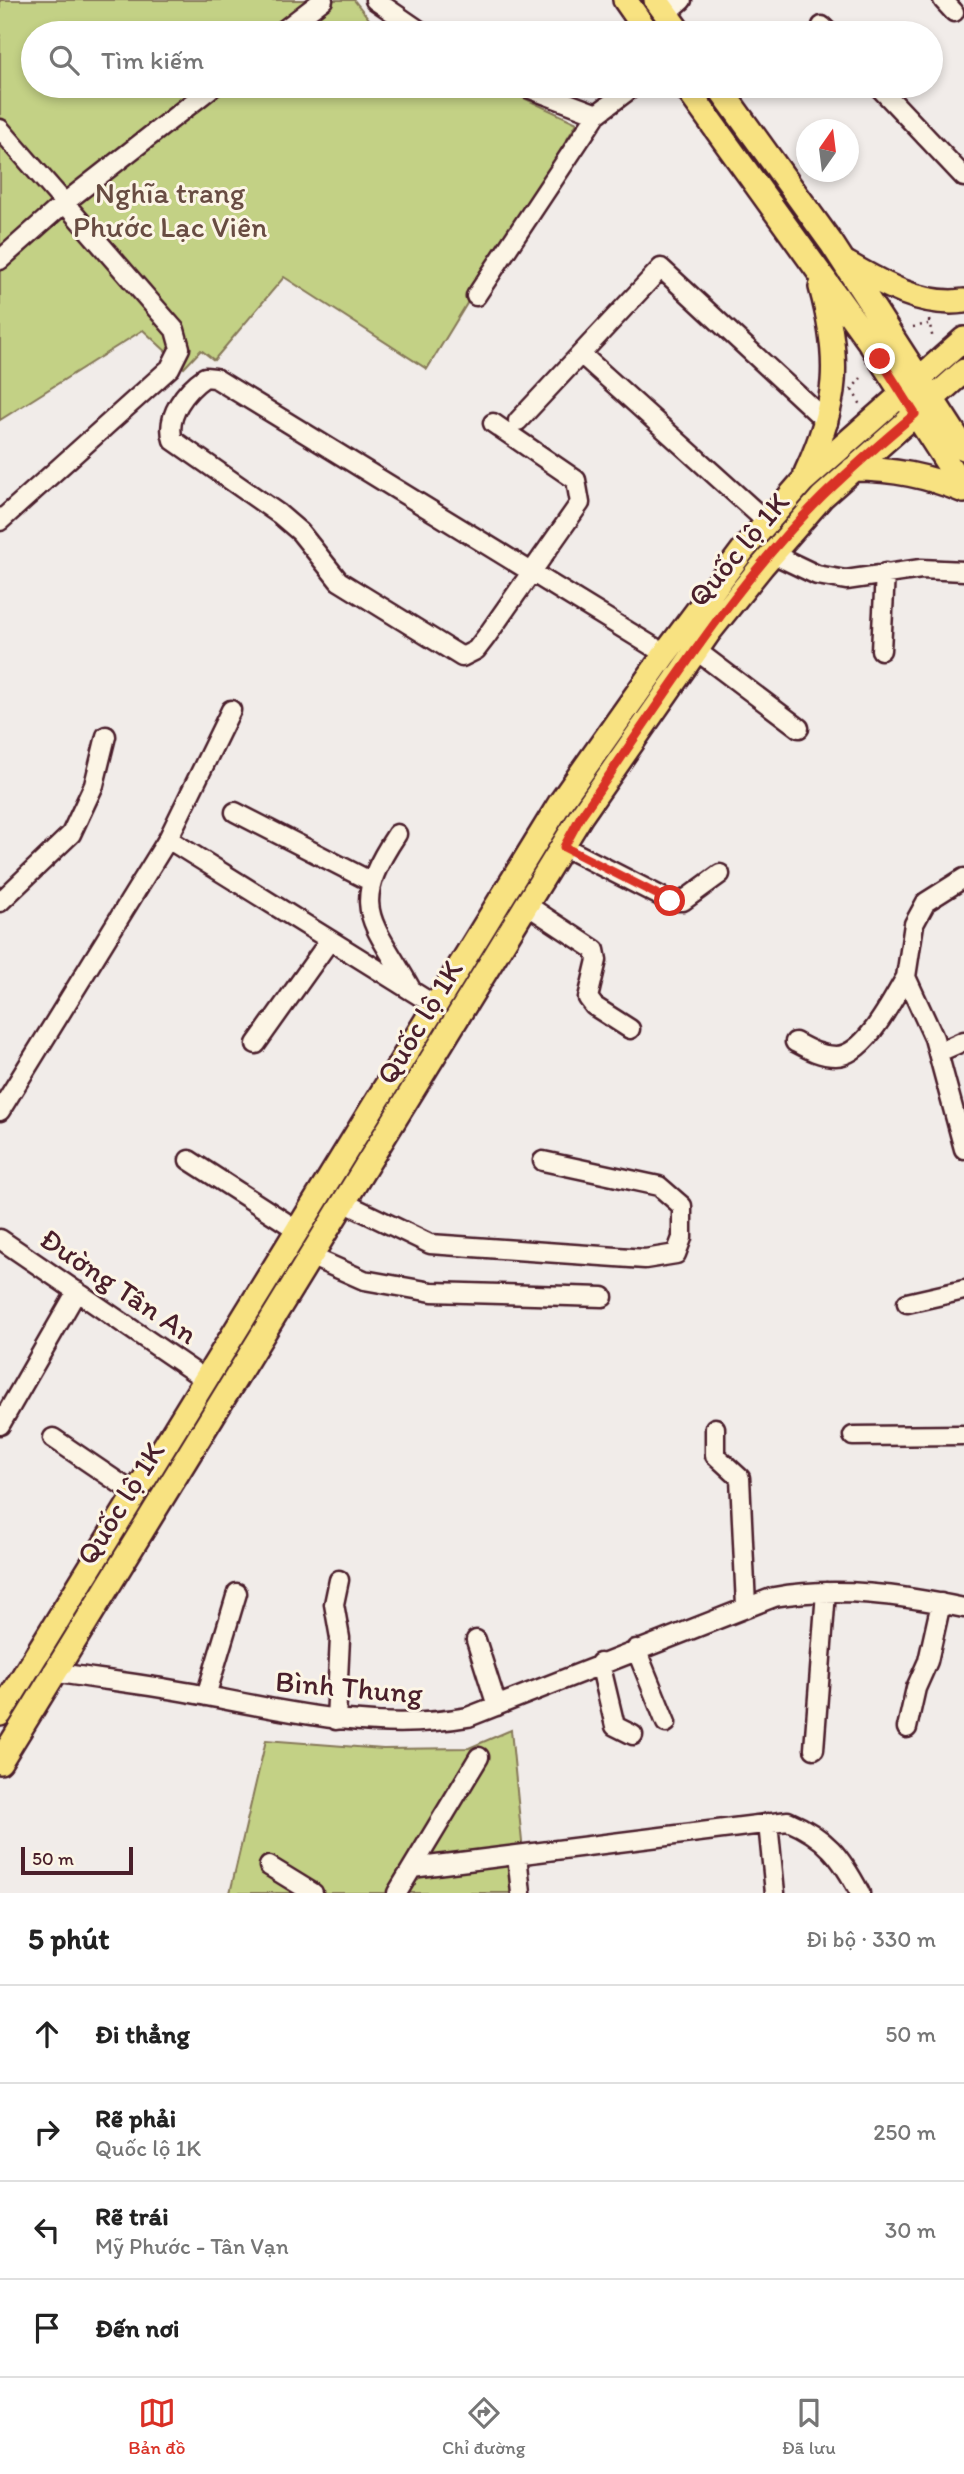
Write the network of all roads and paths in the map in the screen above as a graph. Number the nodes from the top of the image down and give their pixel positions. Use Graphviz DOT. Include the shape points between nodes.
graph roads {
  1 [pos="323,0"];
  2 [pos="375,0"];
  3 [pos="625,0"];
  4 [pos="296,21"];
  5 [pos="406,21"];
  6 [pos="640,21"];
  7 [pos="199,98"];
  8 [pos="555,98"];
  9 [pos="618,98"];
  10 [pos="694,98"];
  11 [pos="727,98"];
  12 [pos="889,98"];
  13 [pos="597,114"];
  14 [pos="0,129"];
  15 [pos="964,177"];
  16 [pos="63,204"];
  17 [pos="0,260"];
  18 [pos="842,260"];
  19 [pos="818,273"];
  20 [pos="476,296"];
  21 [pos="964,300"];
  22 [pos="913,327"];
  23 [pos="964,339"];
  24 [pos="935,347"];
  25 [pos="581,354"];
  26 [pos="964,372"];
  27 [pos="861,378"];
  28 [pos="910,385"];
  29 [pos="923,406"];
  30 [pos="862,407"];
  31 [pos="518,421"];
  32 [pos="493,423"];
  33 [pos="828,423"];
  34 [pos="964,448"];
  35 [pos="853,469"];
  36 [pos="802,482"];
  37 [pos="964,490"];
  38 [pos="0,521"];
  39 [pos="768,522"];
  40 [pos="773,554"];
  41 [pos="964,571"];
  42 [pos="885,573"];
  43 [pos="530,574"];
  44 [pos="881,650"];
  45 [pos="697,651"];
  46 [pos="664,654"];
  47 [pos="231,710"];
  48 [pos="799,728"];
  49 [pos="106,736"];
  50 [pos="235,812"];
  51 [pos="397,834"];
  52 [pos="168,839"];
  53 [pos="564,847"];
  54 [pos="720,874"];
  55 [pos="964,878"];
  56 [pos="370,881"];
  57 [pos="0,902"];
  58 [pos="527,905"];
  59 [pos="330,940"];
  60 [pos="906,977"];
  61 [pos="413,992"];
  62 [pos="436,1006"];
  63 [pos="631,1029"];
  64 [pos="964,1041"];
  65 [pos="795,1042"];
  66 [pos="256,1044"];
  67 [pos="939,1052"];
  68 [pos="0,1111"];
  69 [pos="964,1149"];
  70 [pos="189,1160"];
  71 [pos="543,1161"];
  72 [pos="345,1203"];
  73 [pos="299,1231"];
  74 [pos="0,1240"];
  75 [pos="312,1257"];
  76 [pos="964,1290"];
  77 [pos="77,1292"];
  78 [pos="603,1297"];
  79 [pos="907,1303"];
  80 [pos="206,1380"];
  81 [pos="226,1394"];
  82 [pos="0,1425"];
  83 [pos="715,1428"];
  84 [pos="964,1435"];
  85 [pos="853,1436"];
  86 [pos="53,1438"];
  87 [pos="134,1493"];
  88 [pos="339,1580"];
  89 [pos="826,1591"];
  90 [pos="237,1593"];
  91 [pos="941,1603"];
  92 [pos="746,1606"];
  93 [pos="964,1608"];
  94 [pos="476,1640"];
  95 [pos="636,1649"];
  96 [pos="600,1663"];
  97 [pos="24,1672"];
  98 [pos="52,1672"];
  99 [pos="206,1696"];
  100 [pos="497,1706"];
  101 [pos="1,1712"];
  102 [pos="336,1720"];
  103 [pos="666,1723"];
  104 [pos="23,1724"];
  105 [pos="907,1728"];
  106 [pos="633,1735"];
  107 [pos="814,1749"];
  108 [pos="479,1757"];
  109 [pos="0,1762"];
  110 [pos="768,1823"];
  111 [pos="517,1855"];
  112 [pos="269,1866"];
  113 [pos="412,1868"];
  114 [pos="313,1893"];
  115 [pos="397,1893"];
  116 [pos="521,1893"];
  117 [pos="775,1893"];
  118 [pos="860,1893"];
  1 -- 4 [label="street"];
  2 -- 5 [label="street"];
  3 -- 6 [label="main road"];
  7 -- 16 [label="street"];
  8 -- 13 [label="street"];
  9 -- 13 [label="street"];
  10 -- 19 [label="main road"];
  11 -- 18 [label="main road"];
  12 -- 15 [label="street"];
  13 -- 20 [label="street"];
  14 -- 16 [label="street"];
  16 -- 17 [label="street"];
  16 -- 38 [label="street" via="175,330 180,348 176,361"];
  18 -- 21 [label="main road" via="899,291 927,299"];
  18 -- 28 [label="main road"];
  19 -- 28 [label="main road"];
  19 -- 33 [label="main road" via="833,344"];
  22 -- 24 [label="path" via="928,324"];
  23 -- 28 [label="main road, Quốc lộ 1K"];
  25 -- 31 [label="street"];
  25 -- 33 [label="street" via="661,268"];
  25 -- 39 [label="street"];
  26 -- 29 [label="main road, Quốc lộ 1K"];
  27 -- 30 [label="path" via="850,390"];
  28 -- 29 [label="main road"];
  28 -- 36 [label="main road, Quốc lộ 1K"];
  29 -- 34 [label="main road"];
  29 -- 35 [label="main road, Quốc lộ 1K"];
  29 -- 37 [label="main road"];
  32 -- 43 [label="street" via="576,480 580,503"];
  33 -- 36 [label="main road"];
  35 -- 37 [label="main road" via="907,472"];
  35 -- 40 [label="main road, Quốc lộ 1K"];
  36 -- 39 [label="main road, Quốc lộ 1K"];
  39 -- 46 [label="main road, Quốc lộ 1K"];
  40 -- 42 [label="street" via="817,575 846,580"];
  40 -- 45 [label="main road, Quốc lộ 1K"];
  41 -- 42 [label="street"];
  42 -- 44 [label="street"];
  43 -- 43 [label="street" via="215,379 205,377 192,386 175,411 170,431 173,440 279,514 300,532 339,581 451,652 462,657 476,650"];
  43 -- 46 [label="street"];
  45 -- 48 [label="street"];
  45 -- 53 [label="main road, Quốc lộ 1K"];
  46 -- 62 [label="main road, Quốc lộ 1K" via="560,803"];
  47 -- 52 [label="street"];
  49 -- 57 [label="street" via="94,785 71,834"];
  50 -- 56 [label="street"];
  51 -- 56 [label="street"];
  52 -- 59 [label="street"];
  52 -- 68 [label="street"];
  53 -- 54 [label="street" via="670,901 683,901"];
  53 -- 58 [label="main road, Quốc lộ 1K"];
  55 -- 60 [label="street" via="926,902 914,925"];
  56 -- 61 [label="street" via="370,917"];
  58 -- 63 [label="street" via="595,950 588,998"];
  58 -- 72 [label="main road, Quốc lộ 1K"];
  59 -- 61 [label="street"];
  59 -- 66 [label="street"];
  60 -- 65 [label="street" via="864,1042 839,1057 820,1055"];
  60 -- 67 [label="street"];
  61 -- 62 [label="street"];
  62 -- 73 [label="main road, Quốc lộ 1K"];
  64 -- 67 [label="street"];
  67 -- 69 [label="street"];
  70 -- 73 [label="street"];
  71 -- 72 [label="street" via="659,1186 682,1206 682,1238 676,1254 645,1259 429,1244"];
  72 -- 75 [label="main road, Quốc lộ 1K"];
  73 -- 80 [label="main road, Quốc lộ 1K"];
  74 -- 77 [label="street, Đường Tân An"];
  75 -- 78 [label="street" via="364,1280 432,1292"];
  75 -- 81 [label="main road, Quốc lộ 1K"];
  76 -- 79 [label="street"];
  77 -- 80 [label="street, Đường Tân An"];
  77 -- 82 [label="street"];
  80 -- 81 [label="main road"];
  80 -- 87 [label="main road, Quốc lộ 1K"];
  81 -- 98 [label="main road, Quốc lộ 1K"];
  83 -- 92 [label="street" via="715,1455 740,1478"];
  84 -- 85 [label="street"];
  86 -- 87 [label="street"];
  87 -- 97 [label="main road, Quốc lộ 1K"];
  88 -- 102 [label="street" via="334,1604 340,1638"];
  89 -- 91 [label="street, Bình Thung" via="882,1593"];
  89 -- 92 [label="street, Bình Thung" via="774,1597"];
  89 -- 107 [label="street"];
  90 -- 99 [label="street"];
  91 -- 93 [label="street, Bình Thung"];
  91 -- 105 [label="street"];
  92 -- 95 [label="street, Bình Thung"];
  94 -- 100 [label="street"];
  95 -- 96 [label="street, Bình Thung"];
  95 -- 103 [label="street"];
  96 -- 100 [label="street, Bình Thung"];
  96 -- 106 [label="street" via="615,1726"];
  97 -- 98 [label="main road"];
  97 -- 101 [label="main road, Quốc lộ 1K"];
  98 -- 99 [label="street, Bình Thung"];
  98 -- 104 [label="main road, Quốc lộ 1K"];
  99 -- 102 [label="street, Bình Thung"];
  100 -- 102 [label="street, Bình Thung" via="435,1723"];
  101 -- 104 [label="main road"];
  104 -- 109 [label="main road, Quốc lộ 1K"];
  108 -- 113 [label="street"];
  110 -- 111 [label="street"];
  110 -- 117 [label="street"];
  110 -- 118 [label="street" via="788,1821 810,1830 841,1858"];
  111 -- 113 [label="street"];
  111 -- 116 [label="street"];
  112 -- 114 [label="street"];
  113 -- 115 [label="street"];
}
